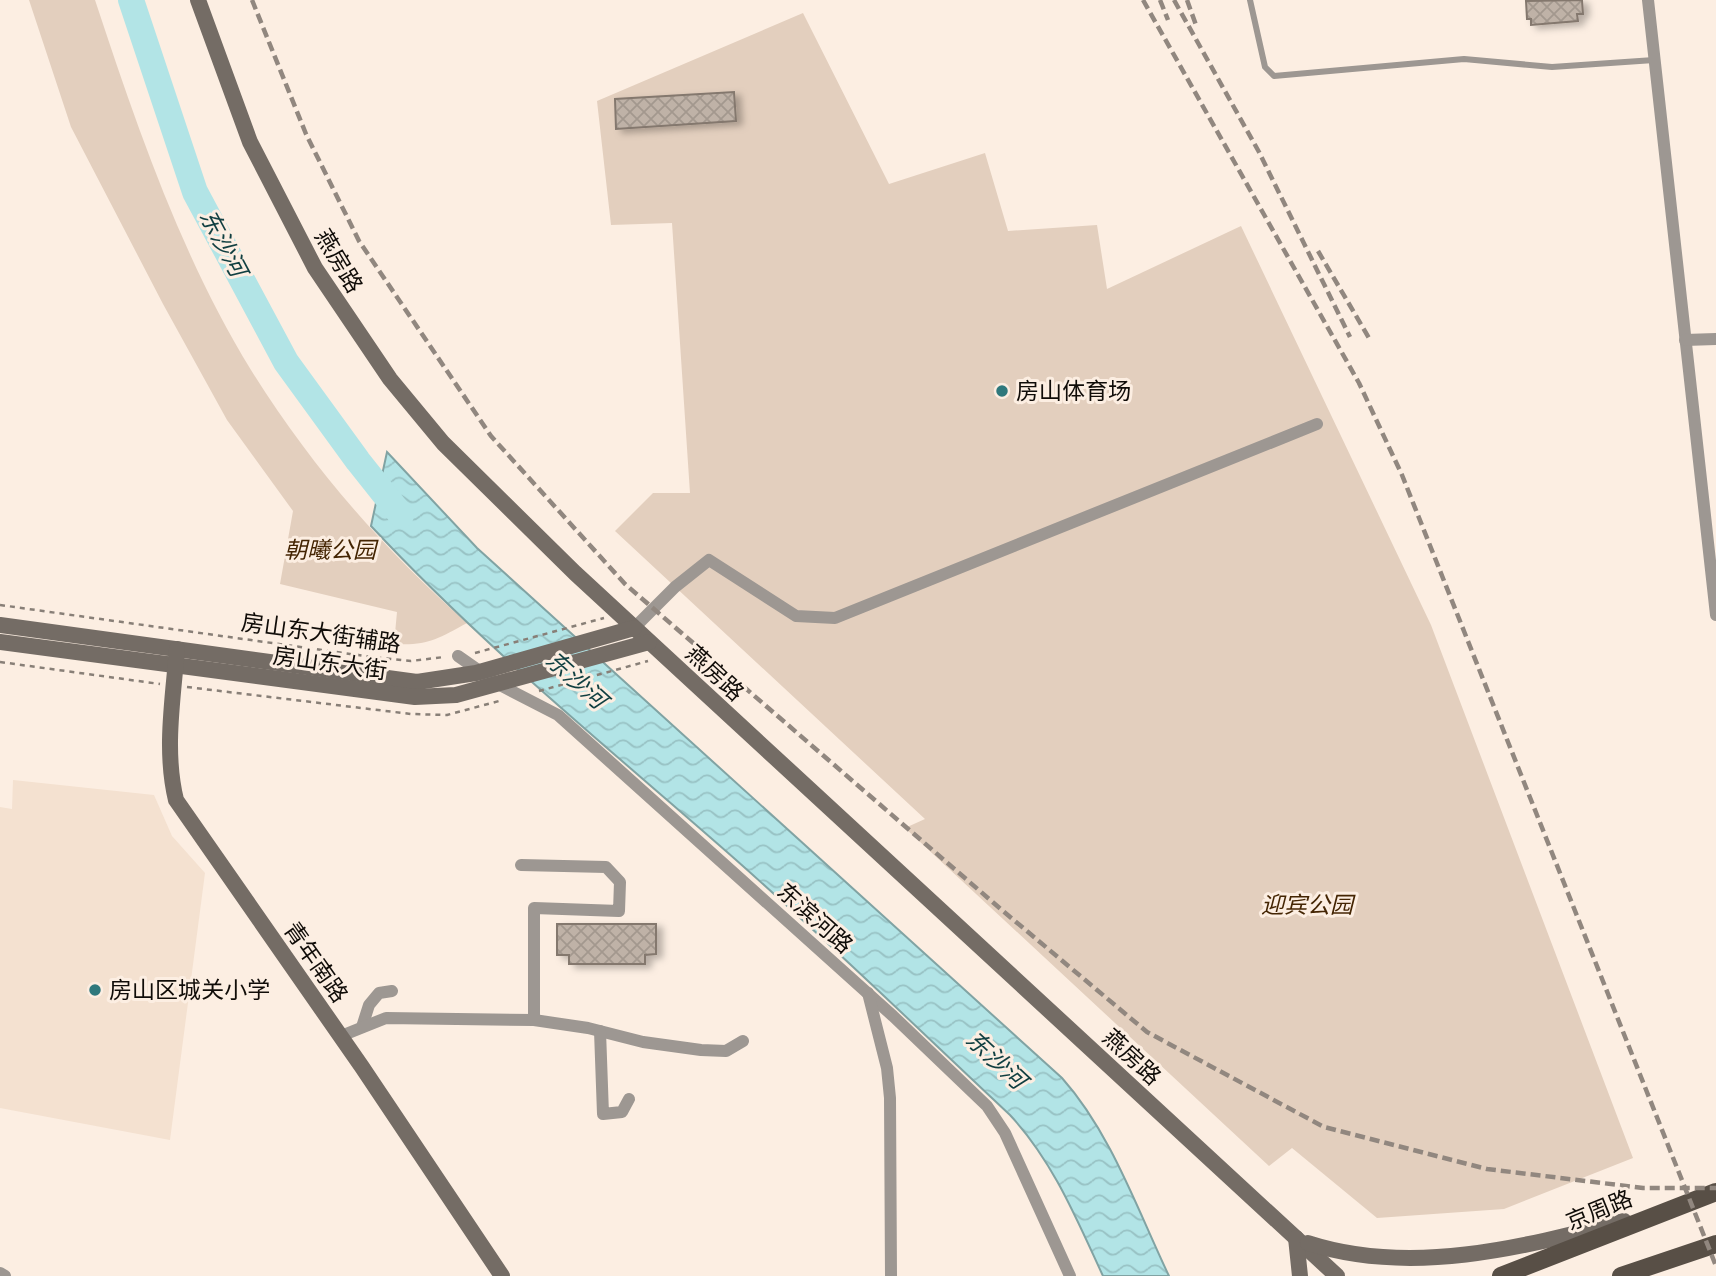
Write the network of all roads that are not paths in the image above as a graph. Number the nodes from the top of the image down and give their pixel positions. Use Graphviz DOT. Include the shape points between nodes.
graph roads {
  1 [pos="198,0"];
  2 [pos="1250,0"];
  3 [pos="1648,0"];
  4 [pos="1655,60"];
  5 [pos="1716,339"];
  6 [pos="1685,340"];
  7 [pos="1317,424"];
  8 [pos="1716,615"];
  9 [pos="0,625"];
  10 [pos="634,628"];
  11 [pos="0,642"];
  12 [pos="649,642"];
  13 [pos="458,656"];
  14 [pos="177,657"];
  15 [pos="480,671"];
  16 [pos="498,684"];
  17 [pos="521,866"];
  18 [pos="392,991"];
  19 [pos="867,993"];
  20 [pos="534,1020"];
  21 [pos="362,1027"];
  22 [pos="600,1031"];
  23 [pos="341,1036"];
  24 [pos="743,1041"];
  25 [pos="629,1099"];
  26 [pos="1716,1192"];
  27 [pos="1659,1212"];
  28 [pos="1296,1238"];
  29 [pos="1716,1244"];
  30 [pos="0,1273"];
  31 [pos="5,1276"];
  32 [pos="502,1276"];
  33 [pos="891,1276"];
  34 [pos="1070,1276"];
  35 [pos="1300,1276"];
  36 [pos="1337,1276"];
  37 [pos="1501,1276"];
  38 [pos="1621,1276"];
  1 -- 10 [label="main road, 燕房路" via="260,163 314,268 351,323 443,443"];
  2 -- 4 [label="lane" via="1265,67 1274,76 1464,59 1552,67"];
  3 -- 4 [label="street"];
  4 -- 6 [label="street"];
  5 -- 6 [label="street"];
  6 -- 8 [label="street"];
  7 -- 10 [label="street" via="835,618 796,616 709,560"];
  9 -- 14 [label="main road, 房山东大街"];
  10 -- 12 [label="main road, 燕房路"];
  10 -- 15 [label="main road, 房山东大街"];
  11 -- 14 [label="main road, 房山东大街"];
  12 -- 16 [label="main road, 房山东大街"];
  12 -- 28 [label="main road, 燕房路"];
  13 -- 15 [label="street, 东滨河路"];
  14 -- 15 [label="main road, 房山东大街" via="417,682"];
  14 -- 16 [label="main road, 房山东大街" via="415,697 456,695"];
  14 -- 23 [label="main road, 青年南路" via="170,762 176,800"];
  15 -- 16 [label="street, 东滨河路"];
  16 -- 19 [label="street, 东滨河路" via="558,715"];
  17 -- 20 [label="street" via="606,867 620,882 619,911 534,908"];
  18 -- 21 [label="street" via="379,993 369,1005"];
  19 -- 33 [label="street" via="890,1098"];
  19 -- 34 [label="street, 东滨河路" via="987,1106 1005,1133"];
  20 -- 21 [label="street" via="386,1018"];
  20 -- 22 [label="street"];
  21 -- 23 [label="street"];
  22 -- 24 [label="street" via="701,1050 726,1051"];
  22 -- 25 [label="street" via="603,1114 622,1112"];
  23 -- 32 [label="main road, 青年南路"];
  26 -- 27 [label="main road, 京周路"];
  27 -- 28 [label="main road" via="1504,1251 1431,1263 1356,1259"];
  27 -- 37 [label="main road, 京周路"];
  28 -- 35 [label="main road"];
  28 -- 36 [label="main road, 燕房路"];
  29 -- 38 [label="main road"];
  30 -- 31 [label="street"];
}
